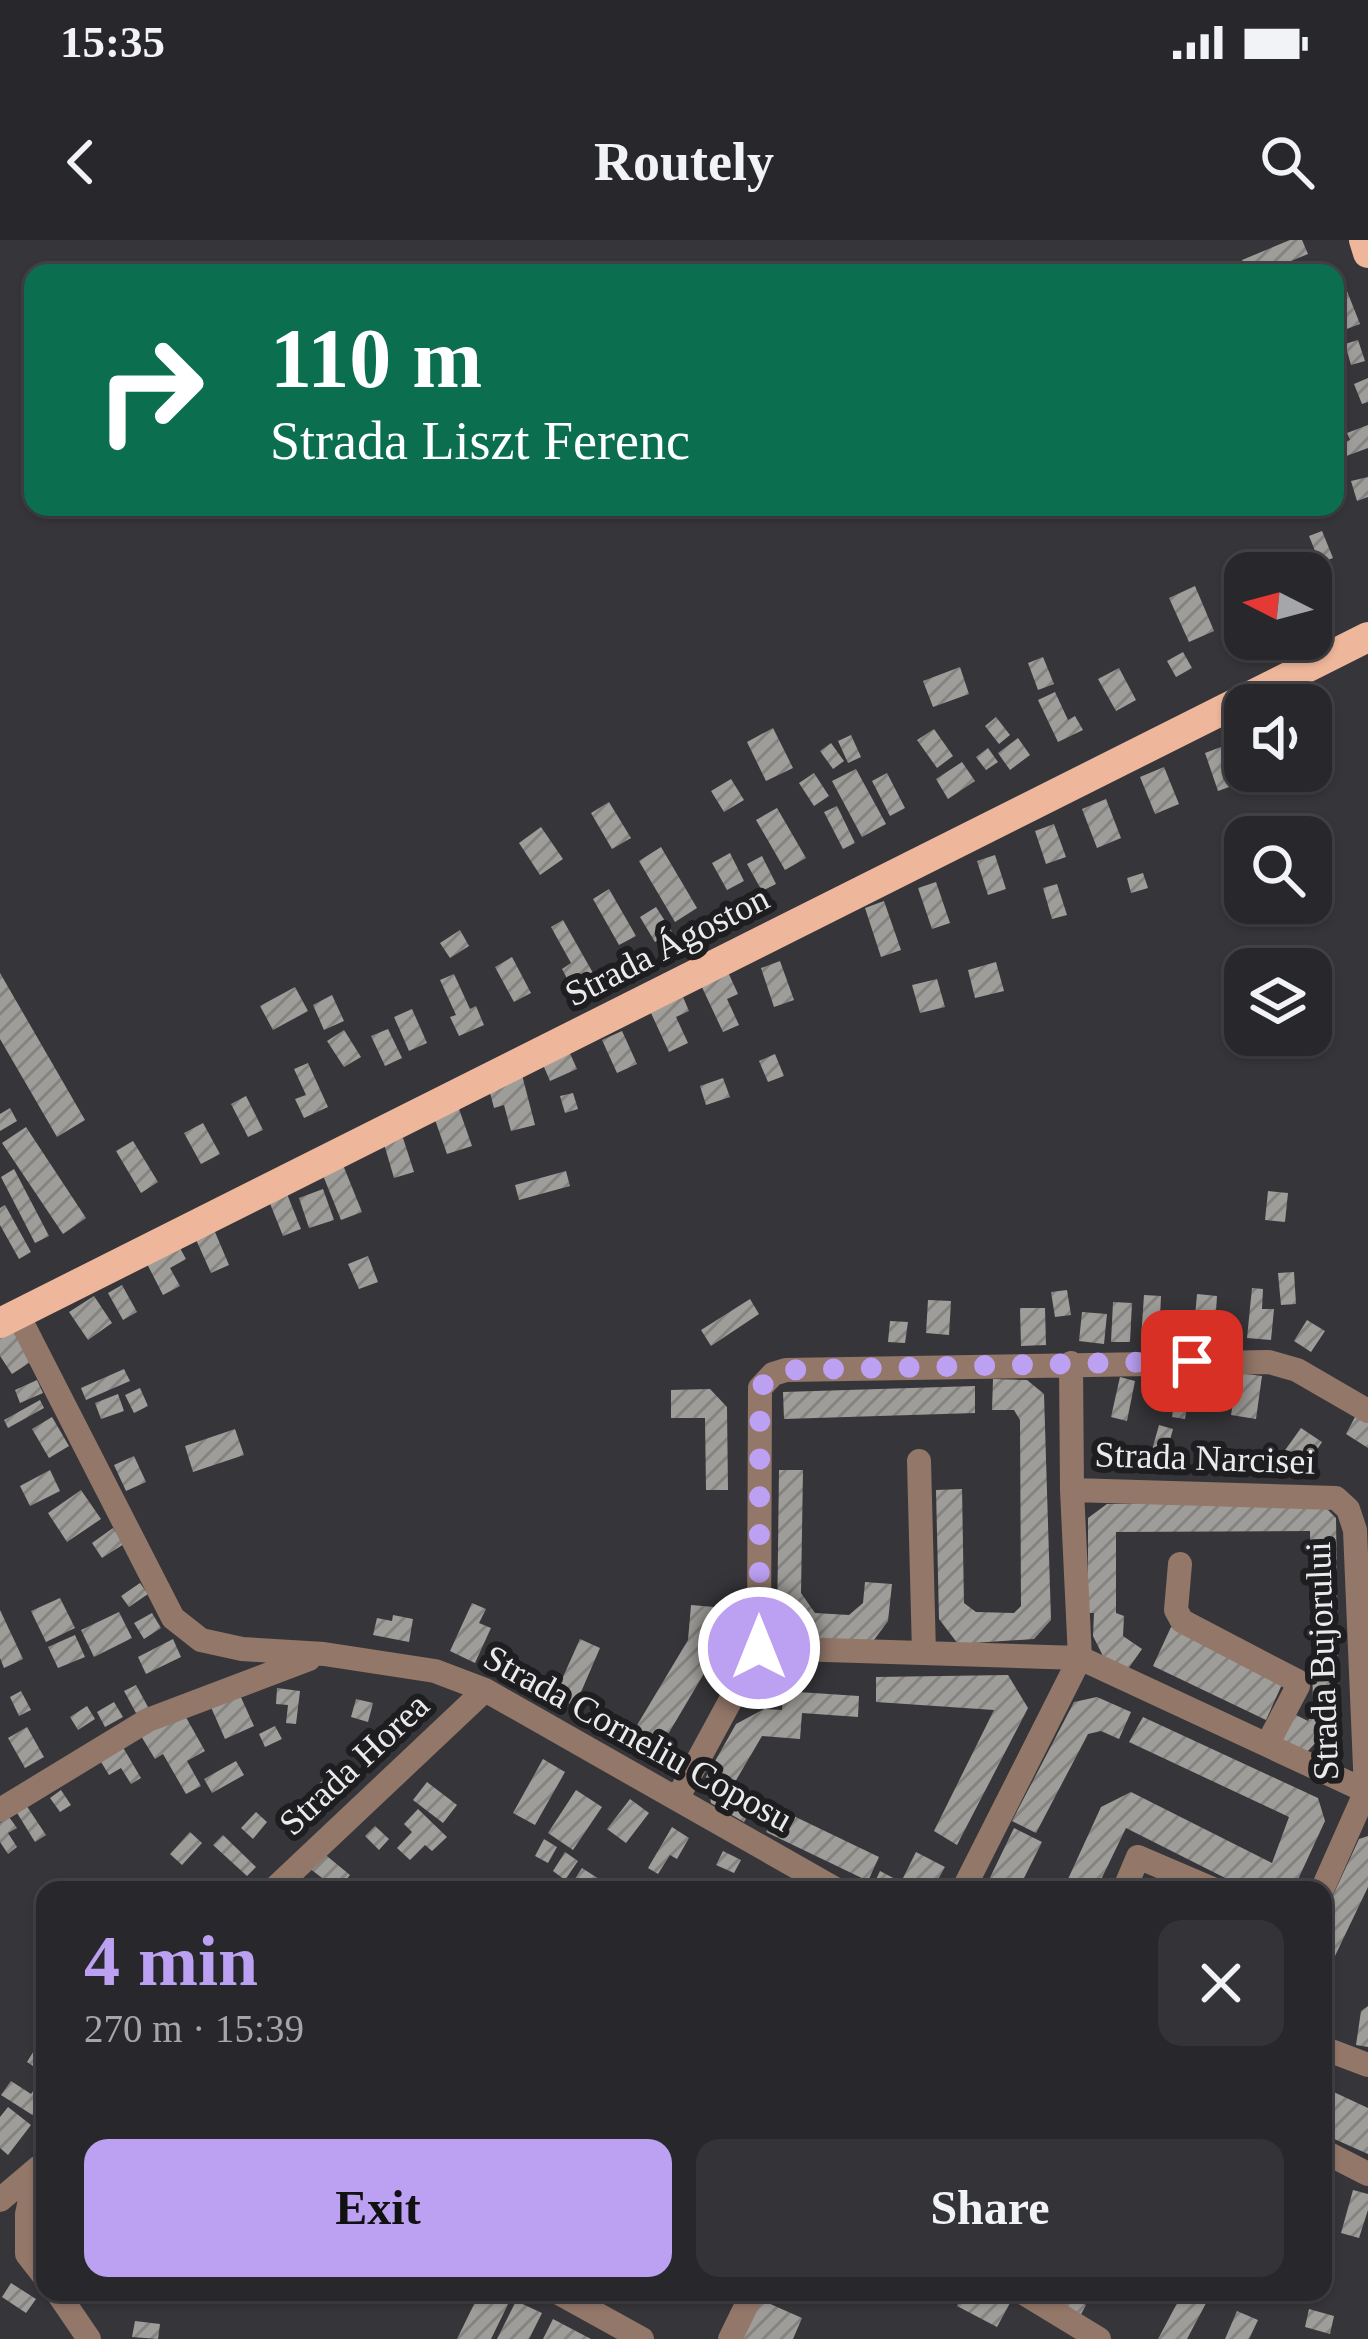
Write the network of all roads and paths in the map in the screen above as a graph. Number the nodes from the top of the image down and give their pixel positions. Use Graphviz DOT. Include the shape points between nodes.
graph roads {
  1 [pos="1364,240"];
  2 [pos="1368,253"];
  3 [pos="1368,637"];
  4 [pos="9,1319"];
  5 [pos="1072,1363"];
  6 [pos="1368,1411"];
  7 [pos="919,1461"];
  8 [pos="1072,1490"];
  9 [pos="1336,1498"];
  10 [pos="1180,1564"];
  11 [pos="759,1648"];
  12 [pos="924,1653"];
  13 [pos="323,1654"];
  14 [pos="1080,1658"];
  15 [pos="484,1690"];
  16 [pos="1267,1745"];
  17 [pos="1367,1792"];
  18 [pos="678,1797"];
  19 [pos="0,1810"];
  20 [pos="282,1881"];
  21 [pos="822,1881"];
  22 [pos="968,1881"];
  23 [pos="1128,1881"];
  24 [pos="1194,1881"];
  25 [pos="1326,1881"];
  26 [pos="1332,2051"];
  27 [pos="1368,2065"];
  28 [pos="1332,2156"];
  29 [pos="36,2168"];
  30 [pos="1368,2174"];
  31 [pos="36,2180"];
  32 [pos="0,2200"];
  33 [pos="0,2243"];
  34 [pos="27,2254"];
  35 [pos="36,2266"];
  36 [pos="63,2301"];
  37 [pos="573,2301"];
  38 [pos="749,2301"];
  39 [pos="1037,2301"];
  40 [pos="89,2339"];
  41 [pos="642,2339"];
  42 [pos="730,2339"];
  43 [pos="1099,2339"];
  1 -- 2 [label="main road"];
  3 -- 4 [label="main road, Strada Ágoston"];
  4 -- 13 [label="street, Strada Corneliu Coposu" via="173,1618 201,1640"];
  5 -- 6 [label="street" via="1269,1362"];
  5 -- 8 [label="street"];
  5 -- 11 [label="street" via="773,1374 760,1388"];
  7 -- 12 [label="street"];
  8 -- 9 [label="street, Strada Narcisei"];
  8 -- 14 [label="street"];
  9 -- 17 [label="street, Strada Bujorului" via="1355,1530"];
  10 -- 16 [label="street" via="1182,1621 1297,1681"];
  11 -- 12 [label="street"];
  11 -- 18 [label="street"];
  12 -- 14 [label="street"];
  13 -- 15 [label="street, Strada Corneliu Coposu" via="435,1671"];
  13 -- 19 [label="street" via="148,1720"];
  14 -- 16 [label="street"];
  14 -- 22 [label="street"];
  15 -- 18 [label="street, Strada Corneliu Coposu"];
  15 -- 20 [label="street, Strada Horea"];
  16 -- 17 [label="street"];
  17 -- 25 [label="street, Strada Bujorului"];
  18 -- 21 [label="street, Strada Corneliu Coposu"];
  23 -- 24 [label="street" via="1138,1857"];
  26 -- 27 [label="street"];
  28 -- 30 [label="street"];
  29 -- 32 [label="street"];
  31 -- 34 [label="street"];
  33 -- 34 [label="street"];
  34 -- 35 [label="street"];
  36 -- 40 [label="street"];
  37 -- 41 [label="street"];
  38 -- 42 [label="street"];
  39 -- 43 [label="street"];
}
